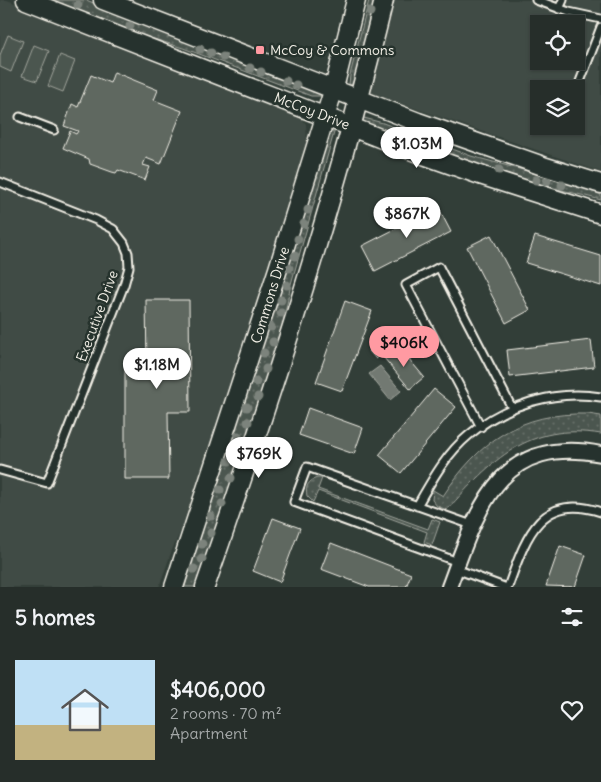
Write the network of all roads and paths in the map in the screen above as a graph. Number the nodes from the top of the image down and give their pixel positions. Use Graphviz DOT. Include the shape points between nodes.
graph roads {
  1 [pos="26,0"];
  2 [pos="103,0"];
  3 [pos="356,0"];
  4 [pos="384,0"];
  5 [pos="536,0"];
  6 [pos="563,0"];
  7 [pos="559,9"];
  8 [pos="601,19"];
  9 [pos="601,27"];
  10 [pos="581,80"];
  11 [pos="334,88"];
  12 [pos="360,99"];
  13 [pos="324,116"];
  14 [pos="20,117"];
  15 [pos="351,127"];
  16 [pos="54,130"];
  17 [pos="0,182"];
  18 [pos="601,184"];
  19 [pos="601,214"];
  20 [pos="601,397"];
  21 [pos="512,408"];
  22 [pos="481,426"];
  23 [pos="601,454"];
  24 [pos="0,470"];
  25 [pos="417,506"];
  26 [pos="601,512"];
  27 [pos="472,525"];
  28 [pos="457,566"];
  29 [pos="174,587"];
  30 [pos="205,587"];
  31 [pos="449,587"];
  32 [pos="504,587"];
  33 [pos="508,587"];
  1 -- 13 [label="street, McCoy Drive"];
  2 -- 11 [label="street, McCoy Drive"];
  3 -- 11 [label="street, Commons Drive"];
  4 -- 12 [label="street, Commons Drive"];
  5 -- 7 [label="lane"];
  6 -- 7 [label="lane"];
  7 -- 8 [label="lane"];
  9 -- 10 [label="lane"];
  11 -- 12 [label="street, McCoy Drive"];
  11 -- 13 [label="street, Commons Drive"];
  12 -- 15 [label="street, Commons Drive"];
  12 -- 18 [label="street, McCoy Drive" via="499,151"];
  13 -- 15 [label="street, McCoy Drive"];
  13 -- 29 [label="street, Commons Drive" via="246,374"];
  14 -- 16 [label="lane"];
  15 -- 19 [label="street, McCoy Drive" via="483,176"];
  15 -- 30 [label="street, Commons Drive" via="272,385"];
  17 -- 24 [label="lane, Executive Drive" via="113,229 124,243 129,267 47,483"];
  20 -- 21 [label="lane" via="560,396"];
  21 -- 22 [label="lane"];
  21 -- 22 [label="lane" via="439,268 406,285"];
  22 -- 25 [label="lane" via="469,434 443,464"];
  23 -- 27 [label="street" via="566,450 525,461 505,474 490,491"];
  25 -- 27 [label="lane"];
  25 -- 28 [label="lane" via="307,467 294,502"];
  26 -- 33 [label="lane" via="570,506 549,513 532,528 522,546"];
  27 -- 28 [label="street"];
  28 -- 31 [label="street"];
  28 -- 32 [label="lane"];
}
